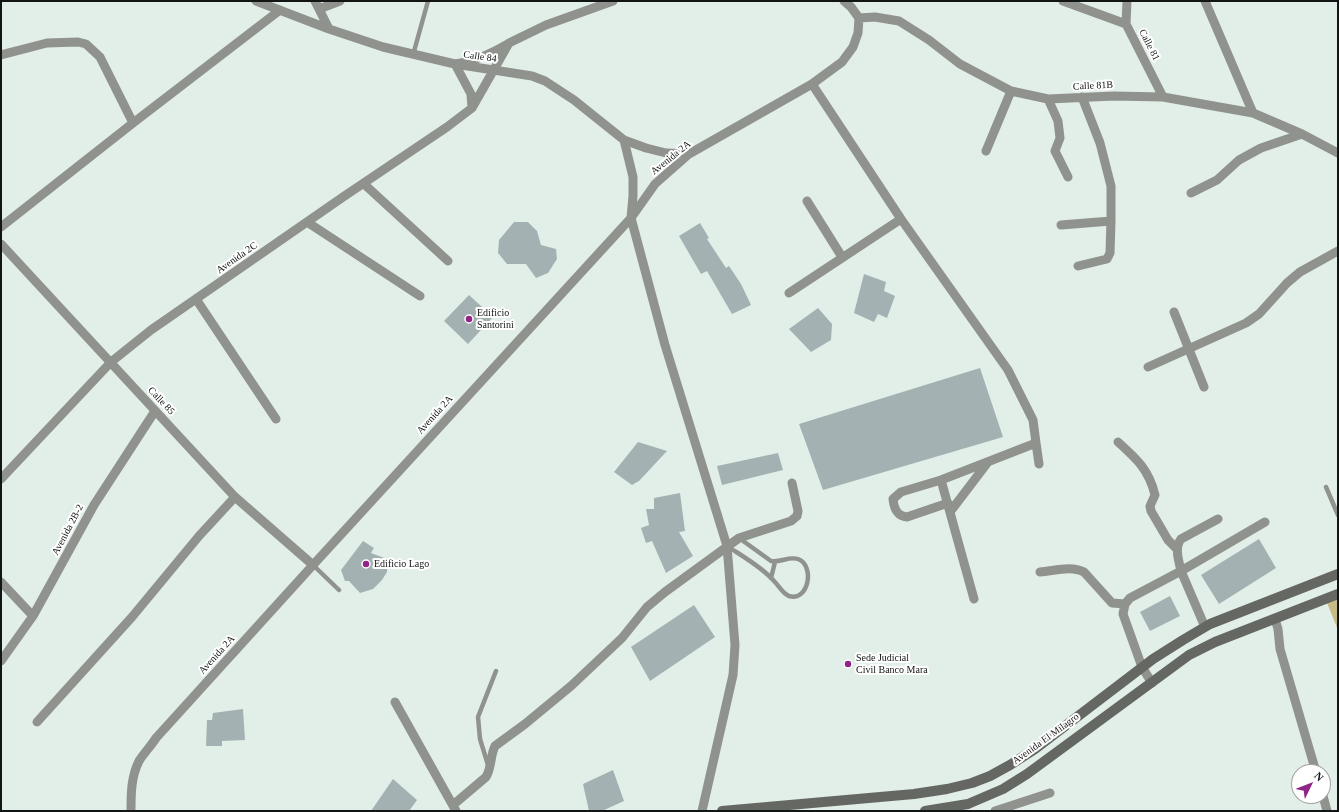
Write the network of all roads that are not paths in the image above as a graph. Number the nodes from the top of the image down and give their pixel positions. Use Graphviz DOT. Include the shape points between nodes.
graph roads {
  1 [pos="256,1"];
  2 [pos="340,1"];
  3 [pos="428,1"];
  4 [pos="613,1"];
  5 [pos="844,1"];
  6 [pos="1063,1"];
  7 [pos="1127,1"];
  8 [pos="1205,1"];
  9 [pos="317,5"];
  10 [pos="280,10"];
  11 [pos="859,18"];
  12 [pos="1126,24"];
  13 [pos="329,29"];
  14 [pos="509,43"];
  15 [pos="1,55"];
  16 [pos="413,55"];
  17 [pos="455,64"];
  18 [pos="494,70"];
  19 [pos="812,84"];
  20 [pos="1011,91"];
  21 [pos="1082,97"];
  22 [pos="1163,97"];
  23 [pos="1048,99"];
  24 [pos="472,108"];
  25 [pos="1253,113"];
  26 [pos="132,123"];
  27 [pos="1302,134"];
  28 [pos="624,140"];
  29 [pos="986,150"];
  30 [pos="1338,153"];
  31 [pos="689,154"];
  32 [pos="1068,177"];
  33 [pos="364,184"];
  34 [pos="1190,193"];
  35 [pos="806,201"];
  36 [pos="631,218"];
  37 [pos="900,219"];
  38 [pos="1111,221"];
  39 [pos="307,222"];
  40 [pos="1061,225"];
  41 [pos="1,227"];
  42 [pos="1,244"];
  43 [pos="1338,251"];
  44 [pos="842,257"];
  45 [pos="448,261"];
  46 [pos="1078,266"];
  47 [pos="789,292"];
  48 [pos="420,296"];
  49 [pos="196,299"];
  50 [pos="1174,312"];
  51 [pos="1189,348"];
  52 [pos="111,362"];
  53 [pos="1148,367"];
  54 [pos="1204,387"];
  55 [pos="155,411"];
  56 [pos="276,419"];
  57 [pos="1118,442"];
  58 [pos="1036,444"];
  59 [pos="988,462"];
  60 [pos="1039,464"];
  61 [pos="1,479"];
  62 [pos="941,480"];
  63 [pos="792,483"];
  64 [pos="1326,487"];
  65 [pos="235,497"];
  66 [pos="948,502"];
  67 [pos="950,512"];
  68 [pos="1338,515"];
  69 [pos="1218,519"];
  70 [pos="1265,522"];
  71 [pos="739,538"];
  72 [pos="726,546"];
  73 [pos="1177,549"];
  74 [pos="775,562"];
  75 [pos="312,565"];
  76 [pos="1181,571"];
  77 [pos="1040,572"];
  78 [pos="1338,574"];
  79 [pos="771,578"];
  80 [pos="1,582"];
  81 [pos="339,590"];
  82 [pos="1338,594"];
  83 [pos="974,599"];
  84 [pos="1124,604"];
  85 [pos="33,616"];
  86 [pos="1275,619"];
  87 [pos="1205,627"];
  88 [pos="1,660"];
  89 [pos="1142,667"];
  90 [pos="496,671"];
  91 [pos="1152,683"];
  92 [pos="395,702"];
  93 [pos="37,722"];
  94 [pos="1314,764"];
  95 [pos="490,771"];
  96 [pos="1050,793"];
  97 [pos="454,808"];
  98 [pos="131,811"];
  99 [pos="702,811"];
  100 [pos="722,811"];
  101 [pos="924,811"];
  102 [pos="995,811"];
  1 -- 10 [label="street, Calle 84"];
  2 -- 9 [label="street"];
  3 -- 16 [label="lane"];
  4 -- 14 [label="street" via="546,25"];
  5 -- 11 [label="street"];
  6 -- 12 [label="street"];
  7 -- 12 [label="street, Calle 81"];
  8 -- 25 [label="street"];
  9 -- 13 [label="street"];
  10 -- 13 [label="street, Calle 84"];
  10 -- 26 [label="street"];
  11 -- 19 [label="street, Avenida 2A" via="858,33 853,47 842,62"];
  11 -- 20 [label="street, Calle 81B" via="875,17 899,21 960,64"];
  12 -- 22 [label="street, Calle 81"];
  13 -- 16 [label="street, Calle 84"];
  14 -- 17 [label="street" via="476,60"];
  14 -- 18 [label="street, Avenida 2C"];
  15 -- 26 [label="street" via="47,43 86,44 100,57"];
  16 -- 17 [label="street, Calle 84"];
  17 -- 18 [label="street, Calle 84"];
  17 -- 24 [label="street" via="471,94"];
  18 -- 24 [label="street, Avenida 2C"];
  18 -- 28 [label="street, Calle 84" via="546,81"];
  19 -- 31 [label="street, Avenida 2A"];
  19 -- 37 [label="street"];
  20 -- 23 [label="street, Calle 81B"];
  20 -- 29 [label="street"];
  21 -- 22 [label="street, Calle 81B"];
  21 -- 23 [label="street, Calle 81B"];
  21 -- 38 [label="street" via="1100,144 1111,186"];
  22 -- 25 [label="street, Calle 81B"];
  23 -- 32 [label="street" via="1058,121 1060,138 1055,151"];
  24 -- 33 [label="street, Avenida 2C"];
  25 -- 27 [label="street, Calle 81B"];
  26 -- 41 [label="street"];
  27 -- 30 [label="street, Calle 81B"];
  27 -- 34 [label="street" via="1250,154 1239,160 1217,180"];
  28 -- 31 [label="street, Calle 84" via="666,153"];
  28 -- 36 [label="street" via="633,177"];
  31 -- 36 [label="street, Avenida 2A" via="655,184"];
  33 -- 39 [label="street, Avenida 2C"];
  33 -- 45 [label="street"];
  35 -- 44 [label="street"];
  36 -- 72 [label="street" via="665,345"];
  36 -- 75 [label="street, Avenida 2A"];
  37 -- 44 [label="street"];
  37 -- 58 [label="street" via="1008,370 1033,420"];
  38 -- 40 [label="street"];
  38 -- 46 [label="street" via="1110,253 1107,260"];
  39 -- 48 [label="street"];
  39 -- 49 [label="street, Avenida 2C"];
  42 -- 52 [label="street, Calle 85"];
  43 -- 51 [label="street" via="1300,272 1259,314"];
  44 -- 47 [label="street"];
  49 -- 52 [label="street, Avenida 2C"];
  49 -- 56 [label="street"];
  50 -- 51 [label="street"];
  51 -- 53 [label="street"];
  51 -- 54 [label="street"];
  52 -- 55 [label="street, Calle 85"];
  52 -- 61 [label="street, Avenida 2C"];
  55 -- 65 [label="street, Calle 85"];
  55 -- 85 [label="street, Avenida 2B-2" via="94,505"];
  57 -- 73 [label="street" via="1137,459 1152,483 1156,495 1150,506 1151,511 1168,540"];
  58 -- 59 [label="street"];
  58 -- 60 [label="street"];
  59 -- 62 [label="street"];
  59 -- 67 [label="street"];
  62 -- 66 [label="street"];
  62 -- 66 [label="street" via="901,492 893,499 896,512 901,516 907,516"];
  63 -- 71 [label="street" via="798,511 794,518"];
  64 -- 68 [label="lane"];
  65 -- 75 [label="street, Calle 85"];
  65 -- 93 [label="street"];
  66 -- 67 [label="street"];
  67 -- 83 [label="street"];
  69 -- 73 [label="street" via="1181,539"];
  70 -- 76 [label="street"];
  71 -- 72 [label="street"];
  71 -- 74 [label="lane"];
  72 -- 79 [label="lane"];
  72 -- 95 [label="street" via="647,607 622,638 571,686 500,742 493,751"];
  72 -- 99 [label="street" via="736,645 733,676"];
  73 -- 76 [label="street"];
  74 -- 79 [label="lane"];
  74 -- 79 [label="lane" via="798,559 806,566 808,581 803,592 799,596 794,596 785,594"];
  75 -- 81 [label="lane"];
  75 -- 98 [label="street, Avenida 2A" via="156,738 139,761 133,777"];
  76 -- 84 [label="street" via="1130,598"];
  76 -- 87 [label="street"];
  77 -- 84 [label="street" via="1072,568 1079,570 1084,572 1112,603"];
  78 -- 87 [label="main road, Avenida El Milagro"];
  80 -- 85 [label="street"];
  82 -- 86 [label="main road, Avenida El Milagro"];
  84 -- 89 [label="street" via="1124,614"];
  85 -- 88 [label="street, Avenida 2B-2"];
  86 -- 91 [label="main road, Avenida El Milagro" via="1189,655"];
  86 -- 94 [label="street" via="1280,649"];
  87 -- 89 [label="main road, Avenida El Milagro"];
  89 -- 91 [label="street"];
  89 -- 100 [label="main road, Avenida El Milagro" via="1035,749 972,783 914,794"];
  90 -- 95 [label="lane" via="478,718 480,739"];
  91 -- 101 [label="main road, Avenida El Milagro" via="1003,790 968,804"];
  92 -- 97 [label="street"];
  95 -- 97 [label="street"];
  96 -- 102 [label="street"];
}
